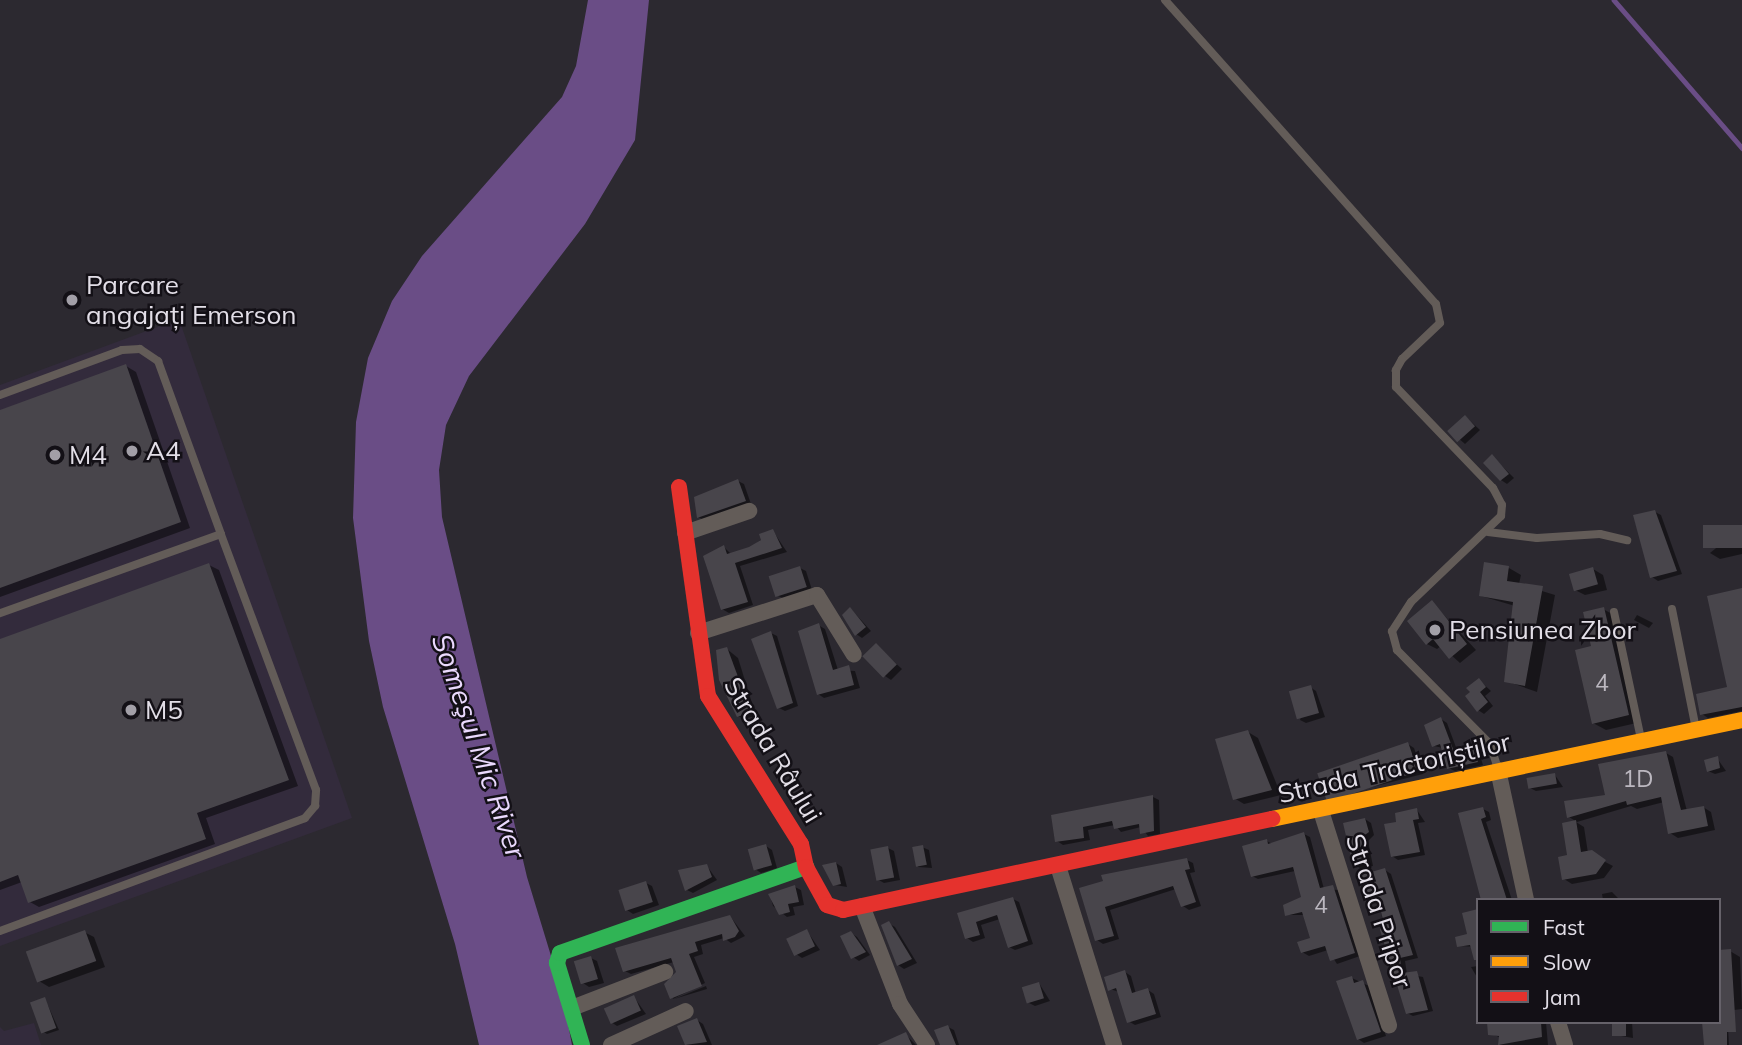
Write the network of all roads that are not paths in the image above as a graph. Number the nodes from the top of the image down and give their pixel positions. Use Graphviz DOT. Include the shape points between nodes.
graph roads {
  1 [pos="1165,0"];
  2 [pos="0,395"];
  3 [pos="679,487"];
  4 [pos="749,511"];
  5 [pos="1489,532"];
  6 [pos="685,533"];
  7 [pos="221,534"];
  8 [pos="1627,540"];
  9 [pos="1672,609"];
  10 [pos="1614,612"];
  11 [pos="0,613"];
  12 [pos="698,633"];
  13 [pos="854,655"];
  14 [pos="1742,720"];
  15 [pos="1696,729"];
  16 [pos="1641,739"];
  17 [pos="1498,770"];
  18 [pos="1321,811"];
  19 [pos="1058,866"];
  20 [pos="806,867"];
  21 [pos="1526,898"];
  22 [pos="862,906"];
  23 [pos="0,931"];
  24 [pos="665,972"];
  25 [pos="572,1008"];
  26 [pos="686,1011"];
  27 [pos="1559,1024"];
  28 [pos="1390,1026"];
  29 [pos="582,1045"];
  30 [pos="611,1045"];
  31 [pos="928,1045"];
  32 [pos="1114,1045"];
  33 [pos="1565,1045"];
  1 -- 5 [label="lane" via="1436,304 1440,323 1402,359 1396,370 1396,387 1499,496 1501,516"];
  2 -- 7 [label="lane" via="122,350 140,349 158,361"];
  3 -- 6 [label="street, Strada Râului"];
  4 -- 6 [label="street"];
  5 -- 8 [label="lane" via="1537,538 1600,534"];
  5 -- 17 [label="lane" via="1411,602 1392,631 1397,650 1490,744"];
  6 -- 12 [label="street, Strada Râului"];
  7 -- 11 [label="lane"];
  7 -- 23 [label="lane" via="316,790 315,806 305,818"];
  9 -- 15 [label="lane"];
  10 -- 16 [label="lane"];
  12 -- 13 [label="street" via="817,595"];
  12 -- 20 [label="street, Strada Râului" via="708,696 801,844"];
  14 -- 15 [label="street, Strada Tractoriștilor"];
  15 -- 16 [label="street, Strada Tractoriștilor"];
  16 -- 17 [label="street, Strada Tractoriștilor"];
  17 -- 18 [label="street, Strada Tractoriștilor"];
  17 -- 21 [label="street"];
  18 -- 19 [label="street, Strada Tractoriștilor"];
  18 -- 28 [label="street, Strada Pripor"];
  19 -- 22 [label="street, Strada Tractoriștilor"];
  19 -- 32 [label="street"];
  20 -- 22 [label="street, Strada Tractoriștilor" via="833,911"];
  20 -- 25 [label="street" via="566,949 558,956"];
  22 -- 31 [label="street" via="900,1004"];
  24 -- 25 [label="street"];
  25 -- 29 [label="street"];
  26 -- 30 [label="street"];
  27 -- 33 [label="street"];
}
